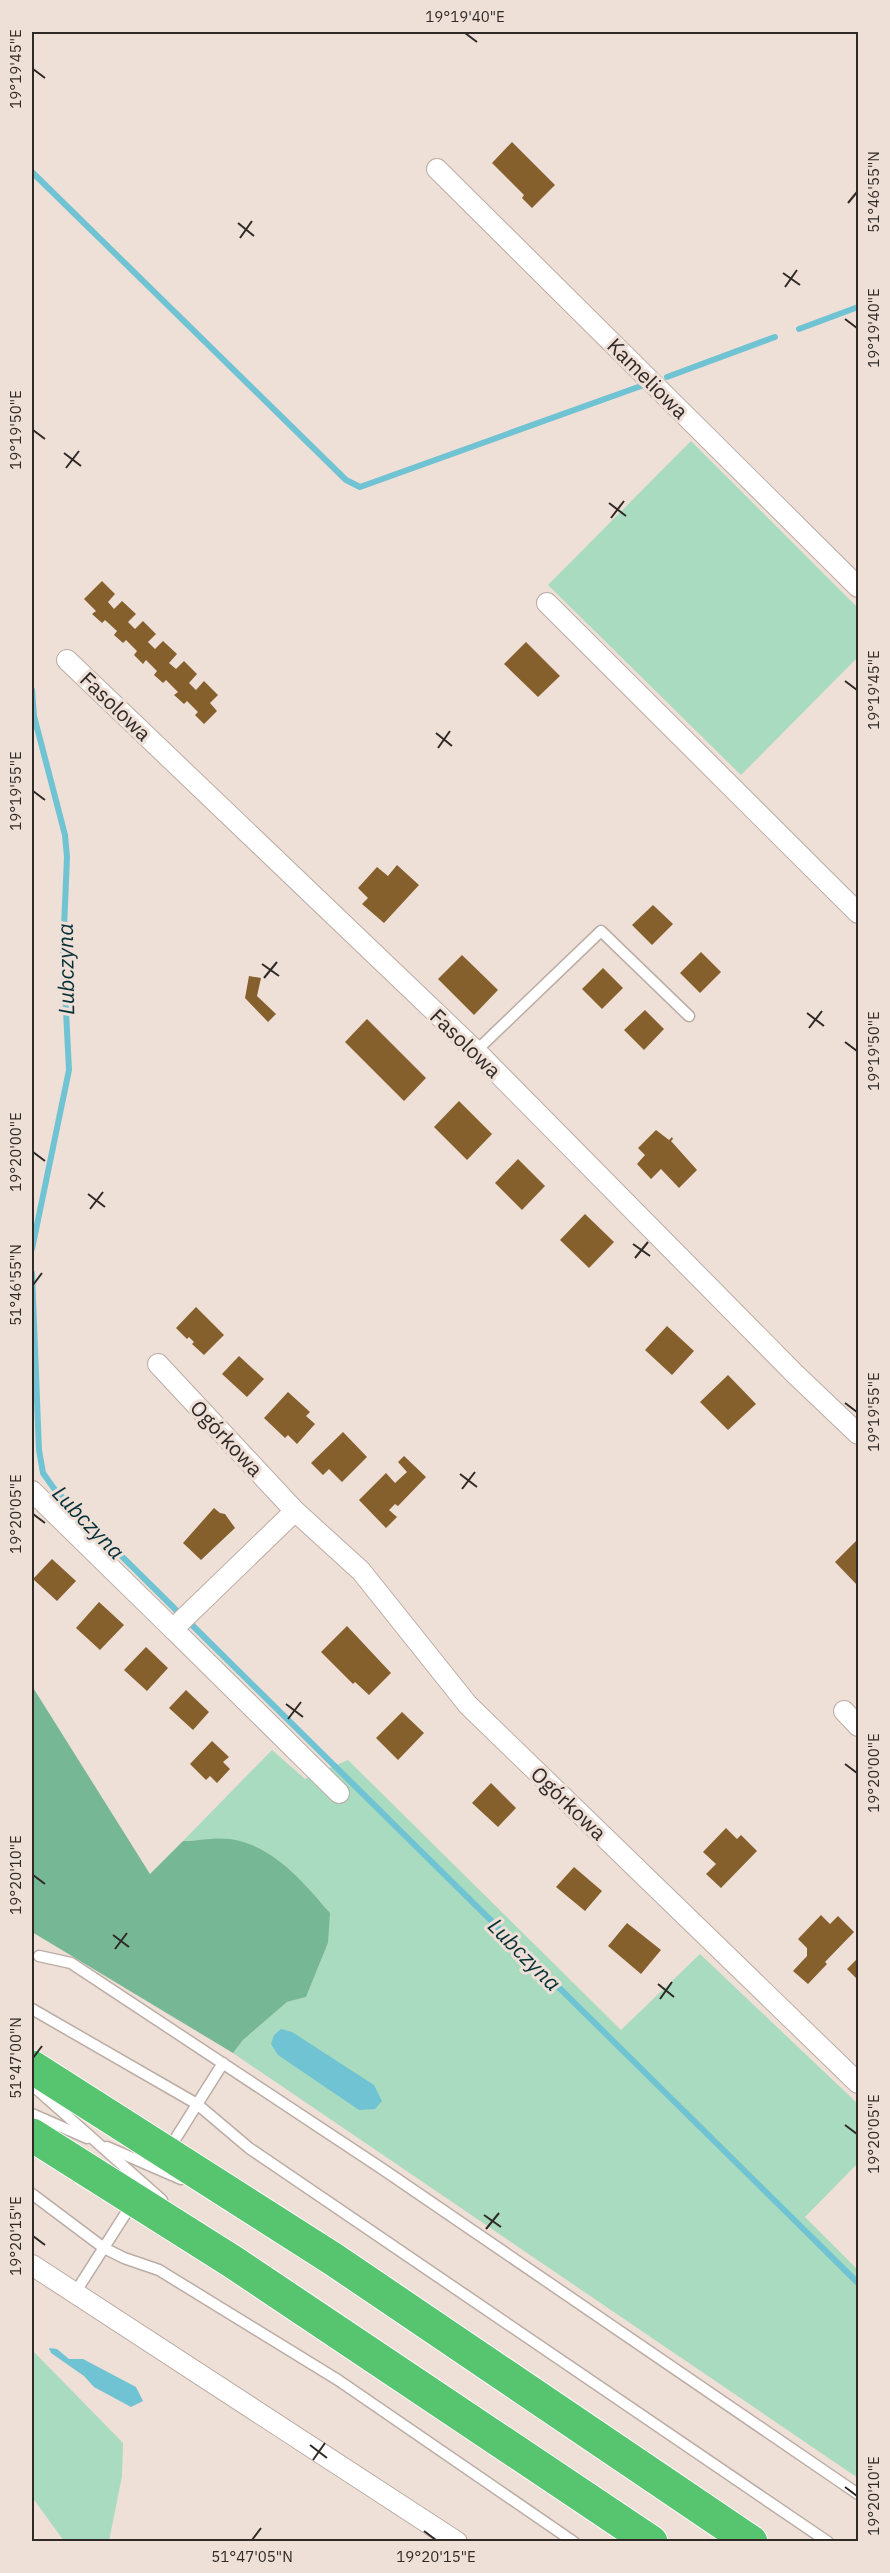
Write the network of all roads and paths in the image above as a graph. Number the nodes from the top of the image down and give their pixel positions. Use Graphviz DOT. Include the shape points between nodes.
graph roads {
  1 [pos="437,169"];
  2 [pos="858,587"];
  3 [pos="547,603"];
  4 [pos="67,660"];
  5 [pos="858,913"];
  6 [pos="688,1016"];
  7 [pos="476,1052"];
  8 [pos="158,1364"];
  9 [pos="858,1434"];
  10 [pos="32,1491"];
  11 [pos="295,1511"];
  12 [pos="173,1629"];
  13 [pos="844,1711"];
  14 [pos="858,1726"];
  15 [pos="339,1793"];
  16 [pos="39,1956"];
  17 [pos="32,2010"];
  18 [pos="223,2063"];
  19 [pos="32,2067"];
  20 [pos="858,2083"];
  21 [pos="32,2085"];
  22 [pos="197,2104"];
  23 [pos="32,2114"];
  24 [pos="32,2134"];
  25 [pos="97,2143"];
  26 [pos="167,2152"];
  27 [pos="32,2194"];
  28 [pos="134,2200"];
  29 [pos="264,2215"];
  30 [pos="104,2248"];
  31 [pos="233,2262"];
  32 [pos="32,2265"];
  33 [pos="75,2293"];
  34 [pos="858,2494"];
  35 [pos="457,2541"];
  36 [pos="574,2541"];
  37 [pos="651,2541"];
  38 [pos="751,2541"];
  39 [pos="828,2541"];
  1 -- 2 [label="street, Kameliowa"];
  3 -- 5 [label="street"];
  4 -- 7 [label="street, Fasolowa"];
  6 -- 7 [label="lane" via="601,932"];
  7 -- 9 [label="street, Fasolowa"];
  8 -- 11 [label="street, Ogórkowa"];
  10 -- 12 [label="street"];
  11 -- 12 [label="street"];
  11 -- 20 [label="street, Ogórkowa" via="361,1571 468,1705"];
  12 -- 15 [label="street"];
  13 -- 14 [label="street"];
  16 -- 18 [label="lane" via="71,1963"];
  17 -- 22 [label="lane"];
  18 -- 22 [label="lane"];
  18 -- 34 [label="lane"];
  19 -- 26 [label="highway"];
  21 -- 25 [label="lane"];
  22 -- 26 [label="lane"];
  22 -- 39 [label="lane" via="249,2148"];
  23 -- 25 [label="lane"];
  24 -- 28 [label="highway"];
  25 -- 29 [label="lane"];
  25 -- 31 [label="lane"];
  26 -- 29 [label="highway"];
  27 -- 30 [label="lane"];
  28 -- 30 [label="lane"];
  28 -- 31 [label="highway"];
  29 -- 38 [label="highway"];
  30 -- 33 [label="lane"];
  30 -- 36 [label="lane" via="159,2270 338,2380"];
  31 -- 37 [label="highway"];
  32 -- 33 [label="street"];
  33 -- 35 [label="street"];
}
